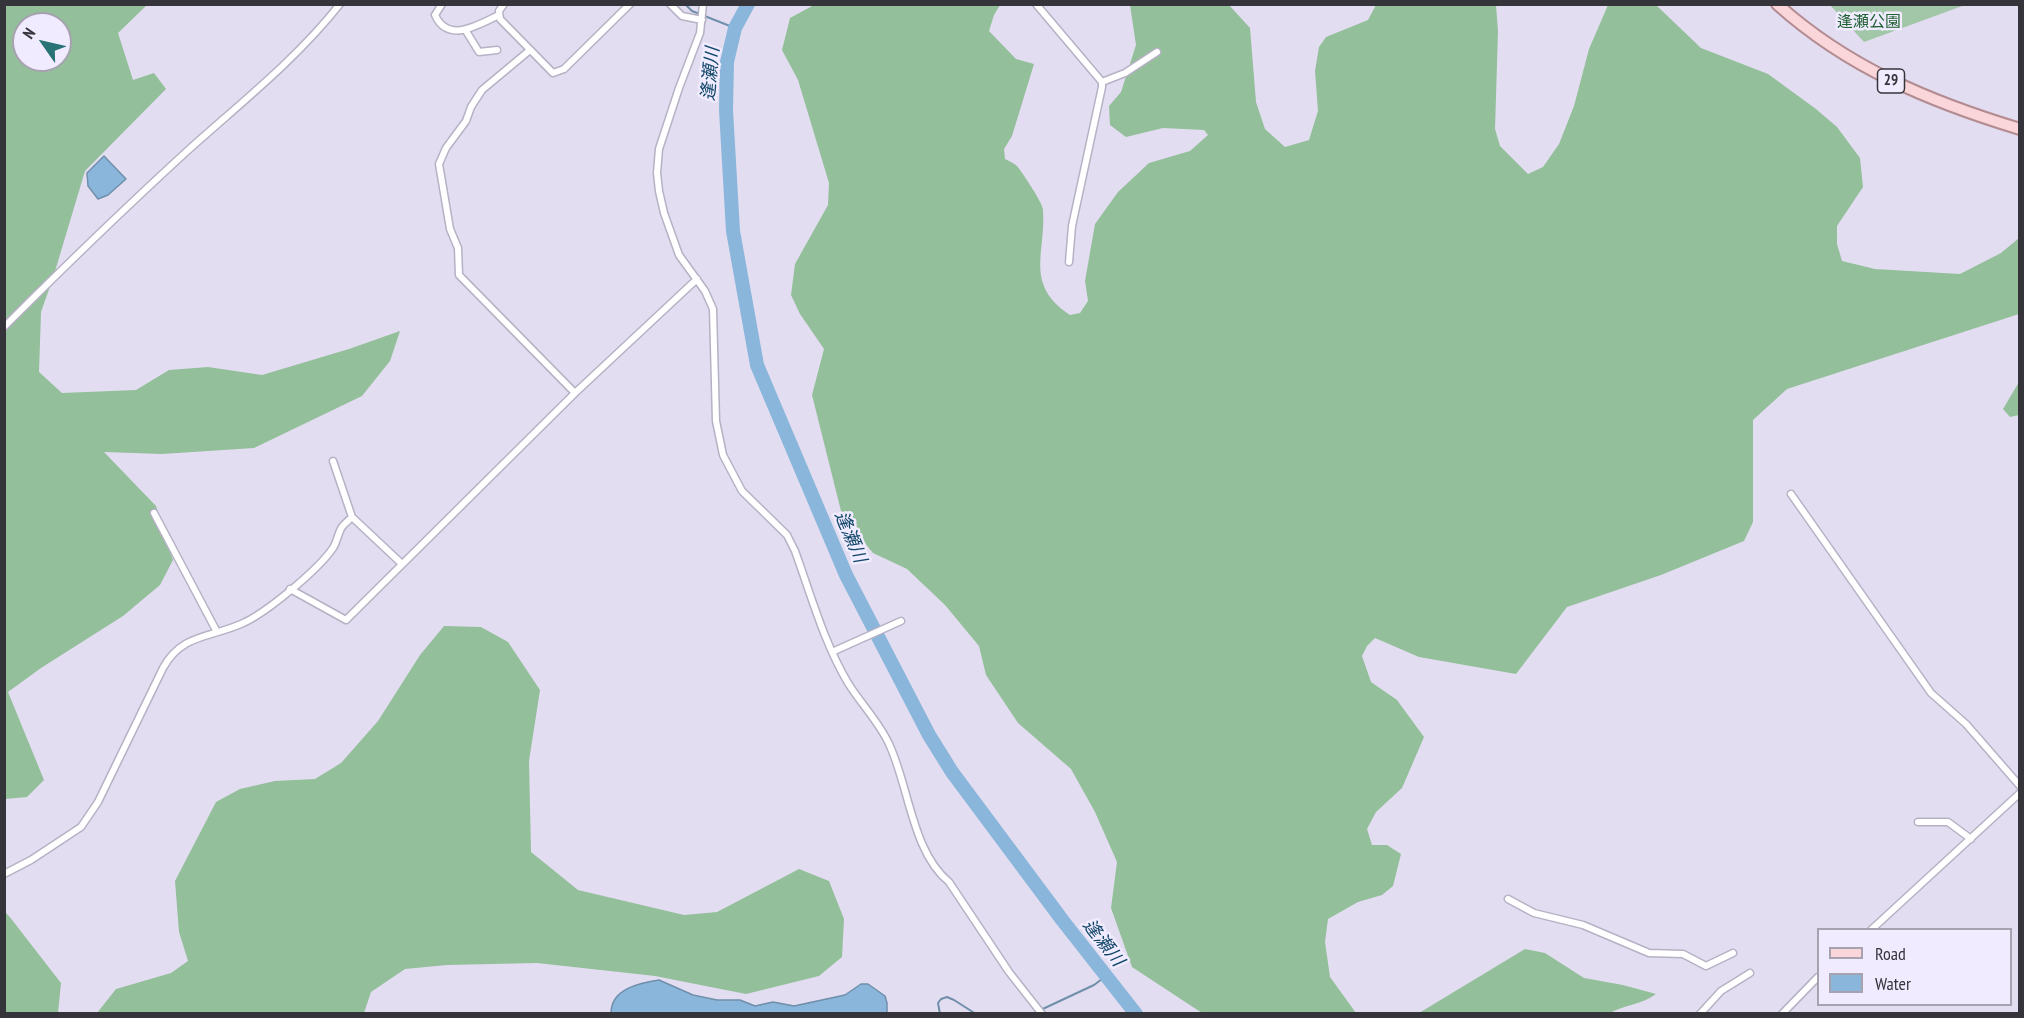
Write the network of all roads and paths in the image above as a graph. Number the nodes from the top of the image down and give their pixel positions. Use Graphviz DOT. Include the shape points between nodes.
graph roads {
  1 [pos="340,4"];
  2 [pos="442,4"];
  3 [pos="504,4"];
  4 [pos="630,4"];
  5 [pos="670,4"];
  6 [pos="1036,4"];
  7 [pos="1777,4"];
  8 [pos="703,5"];
  9 [pos="499,15"];
  10 [pos="702,19"];
  11 [pos="466,31"];
  12 [pos="496,50"];
  13 [pos="530,50"];
  14 [pos="1157,52"];
  15 [pos="1102,82"];
  16 [pos="2019,129"];
  17 [pos="1068,262"];
  18 [pos="696,279"];
  19 [pos="4,327"];
  20 [pos="575,393"];
  21 [pos="333,461"];
  22 [pos="1791,494"];
  23 [pos="154,513"];
  24 [pos="352,517"];
  25 [pos="402,564"];
  26 [pos="290,589"];
  27 [pos="901,621"];
  28 [pos="218,632"];
  29 [pos="832,652"];
  30 [pos="2019,786"];
  31 [pos="2019,793"];
  32 [pos="1918,822"];
  33 [pos="1971,839"];
  34 [pos="4,874"];
  35 [pos="1508,899"];
  36 [pos="1873,928"];
  37 [pos="1733,953"];
  38 [pos="1750,973"];
  39 [pos="1817,978"];
  40 [pos="1042,1014"];
  41 [pos="1700,1014"];
  42 [pos="1782,1014"];
  1 -- 19 [label="street" via="267,81 185,153"];
  2 -- 11 [label="street" via="435,15 437,21 451,30"];
  3 -- 9 [label="street"];
  4 -- 13 [label="street" via="559,72 551,71"];
  5 -- 10 [label="street" via="682,16"];
  6 -- 15 [label="street"];
  7 -- 16 [label="main road, 29" via="1810,31 1878,75 1966,113"];
  8 -- 10 [label="street"];
  9 -- 11 [label="street"];
  9 -- 13 [label="street"];
  10 -- 18 [label="street" via="659,149 657,173 672,237"];
  11 -- 12 [label="street" via="479,52"];
  13 -- 20 [label="street" via="483,90 439,164 448,221 458,248 459,275"];
  14 -- 15 [label="street" via="1125,73"];
  15 -- 17 [label="street"];
  18 -- 20 [label="street"];
  18 -- 29 [label="street" via="713,309 716,421 723,455 742,491 790,542"];
  20 -- 25 [label="street"];
  21 -- 24 [label="street"];
  22 -- 30 [label="street" via="1931,693 1966,724"];
  23 -- 28 [label="street"];
  24 -- 25 [label="street"];
  24 -- 26 [label="street" via="342,527 332,550"];
  25 -- 26 [label="street" via="346,620"];
  26 -- 28 [label="street" via="249,620"];
  27 -- 29 [label="street"];
  28 -- 34 [label="street" via="184,644 172,653 98,802 81,827"];
  29 -- 40 [label="street" via="848,684 889,744 921,840 937,872 949,882"];
  31 -- 33 [label="street"];
  32 -- 33 [label="street" via="1948,822"];
  33 -- 36 [label="street"];
  35 -- 37 [label="street" via="1534,913 1583,924 1649,953 1683,954 1703,966"];
  38 -- 41 [label="street" via="1721,992"];
  39 -- 42 [label="street"];
}
